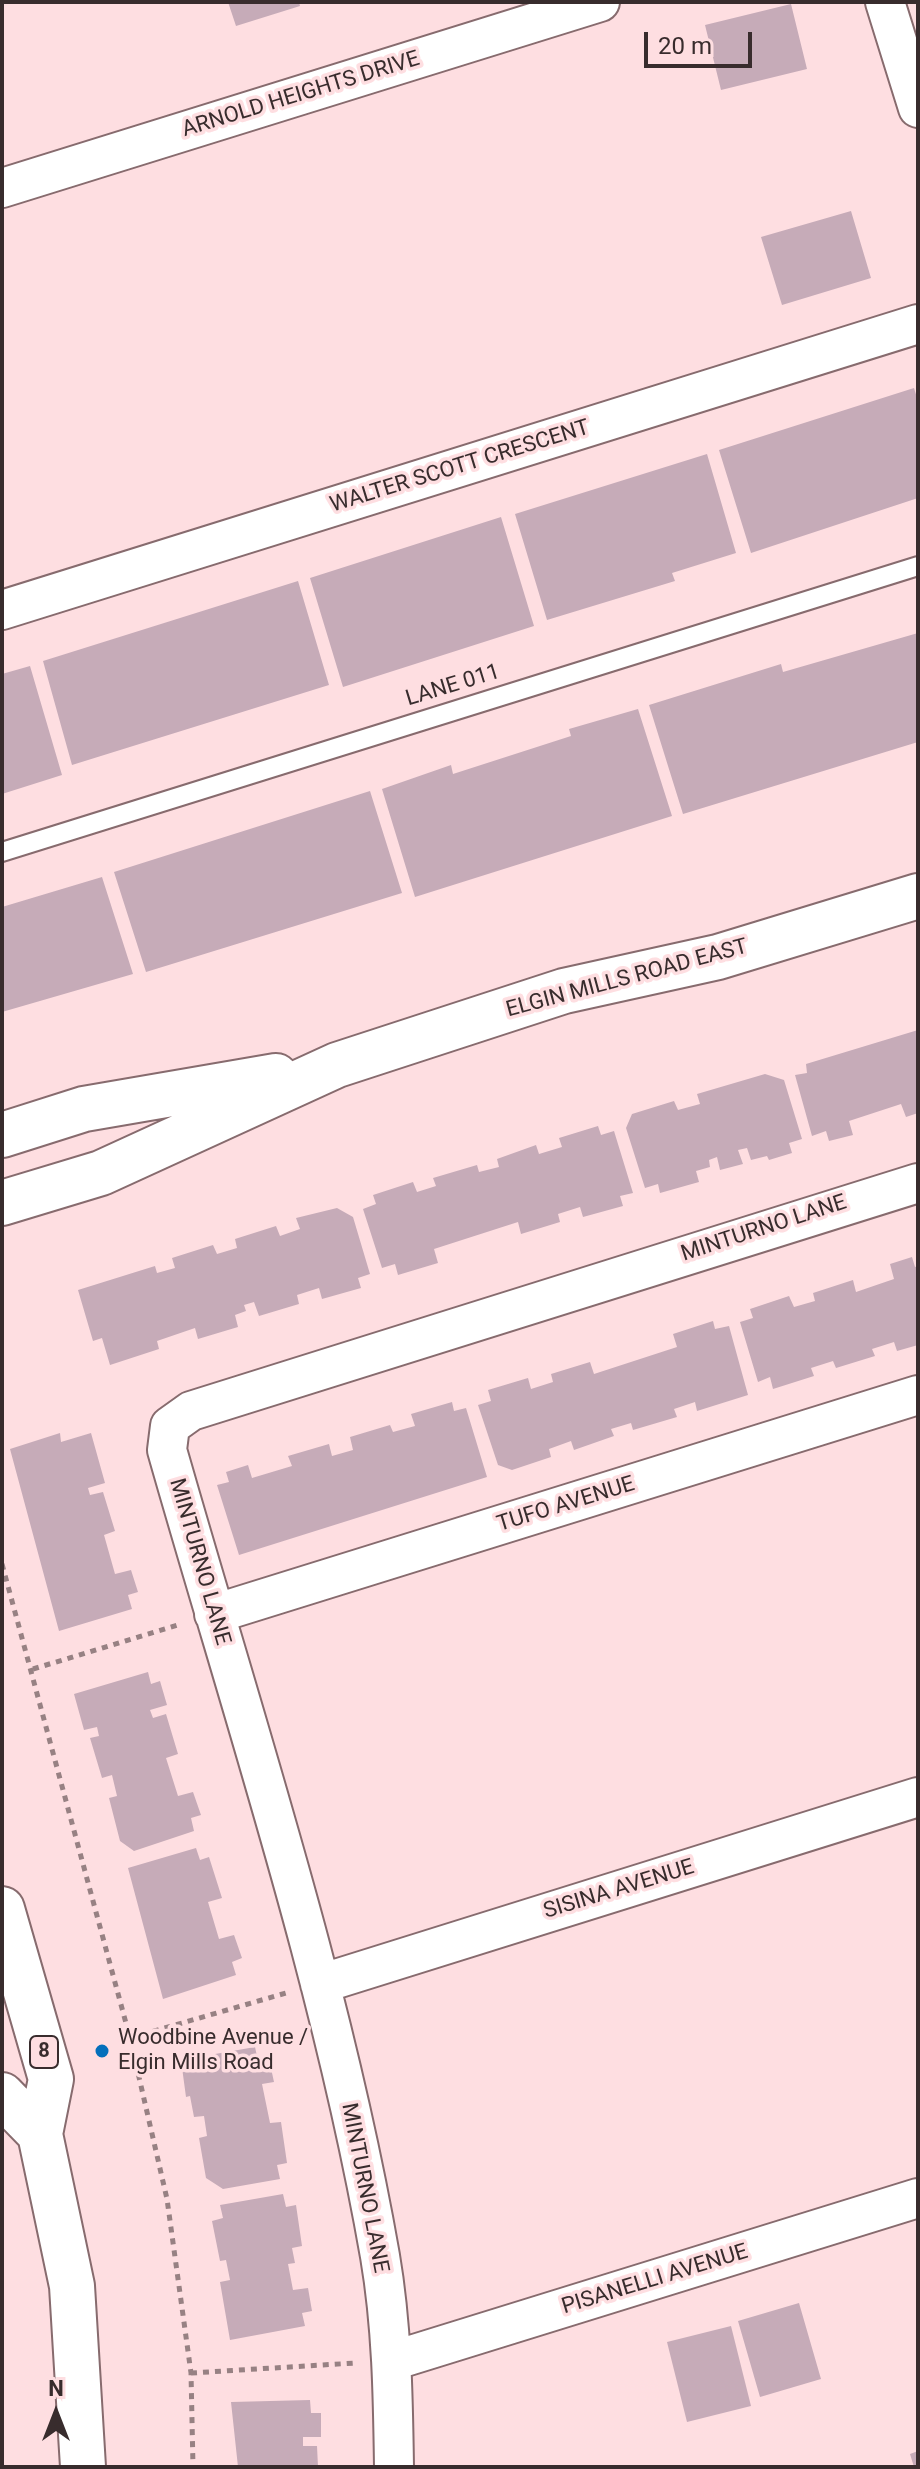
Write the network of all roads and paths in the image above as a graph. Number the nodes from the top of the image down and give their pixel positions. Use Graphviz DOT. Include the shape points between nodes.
graph roads {
  1 [pos="600,2"];
  2 [pos="885,2"];
  3 [pos="918,108"];
  4 [pos="2,188"];
  5 [pos="918,324"];
  6 [pos="918,566"];
  7 [pos="2,610"];
  8 [pos="2,852"];
  9 [pos="918,896"];
  10 [pos="337,1065"];
  11 [pos="2,1135"];
  12 [pos="918,1183"];
  13 [pos="2,1203"];
  14 [pos="918,1395"];
  15 [pos="2,1564"];
  16 [pos="214,1614"];
  17 [pos="33,1669"];
  18 [pos="918,1797"];
  19 [pos="2,1909"];
  20 [pos="320,1984"];
  21 [pos="130,2038"];
  22 [pos="2,2095"];
  23 [pos="40,2134"];
  24 [pos="918,2198"];
  25 [pos="392,2361"];
  26 [pos="191,2373"];
  27 [pos="83,2467"];
  28 [pos="193,2467"];
  29 [pos="394,2467"];
  1 -- 4 [label="street, ARNOLD HEIGHTS DRIVE"];
  2 -- 3 [label="street"];
  5 -- 7 [label="street, WALTER SCOTT CRESCENT"];
  6 -- 8 [label="lane, LANE 011"];
  9 -- 10 [label="main road, ELGIN MILLS ROAD EAST" via="718,957 564,991"];
  10 -- 11 [label="main road, ELGIN MILLS ROAD EAST" via="84,1109"];
  10 -- 13 [label="main road, ELGIN MILLS ROAD EAST" via="101,1173"];
  12 -- 16 [label="street, MINTURNO LANE" via="191,1411 170,1426 167,1450"];
  14 -- 16 [label="street, TUFO AVENUE"];
  15 -- 17 [label="path"];
  16 -- 17 [label="path"];
  16 -- 20 [label="street, MINTURNO LANE"];
  17 -- 21 [label="path"];
  18 -- 20 [label="street, SISINA AVENUE"];
  19 -- 23 [label="main road, 8" via="51,2079"];
  20 -- 21 [label="path"];
  20 -- 25 [label="street, MINTURNO LANE" via="380,2258"];
  21 -- 26 [label="path" via="167,2199"];
  22 -- 23 [label="main road"];
  23 -- 27 [label="main road, 8" via="72,2286"];
  24 -- 25 [label="street, PISANELLI AVENUE"];
  25 -- 26 [label="path"];
  25 -- 29 [label="street, MINTURNO LANE"];
  26 -- 28 [label="path"];
}
